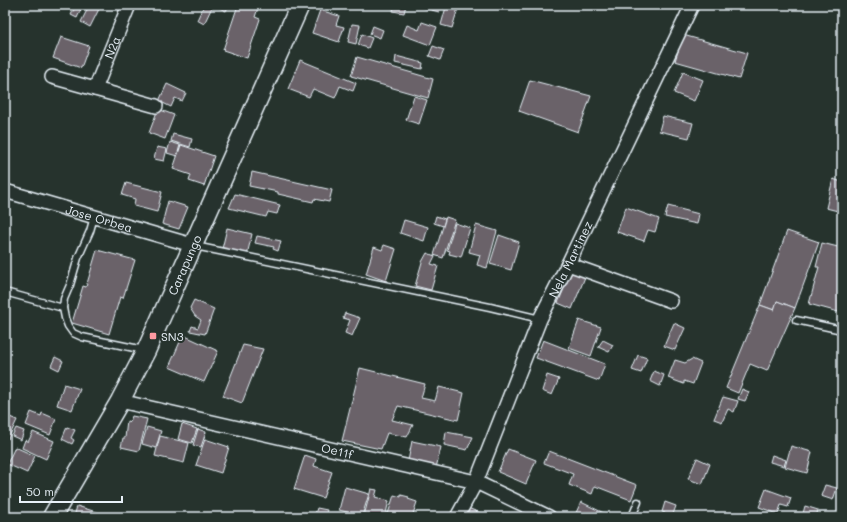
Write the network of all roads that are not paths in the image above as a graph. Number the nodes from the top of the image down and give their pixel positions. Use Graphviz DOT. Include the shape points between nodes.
graph roads {
  1 [pos="129,5"];
  2 [pos="300,5"];
  3 [pos="692,5"];
  4 [pos="52,77"];
  5 [pos="95,89"];
  6 [pos="156,106"];
  7 [pos="5,191"];
  8 [pos="94,217"];
  9 [pos="192,245"];
  10 [pos="568,264"];
  11 [pos="5,292"];
  12 [pos="672,301"];
  13 [pos="63,308"];
  14 [pos="540,319"];
  15 [pos="796,320"];
  16 [pos="842,330"];
  17 [pos="146,351"];
  18 [pos="120,401"];
  19 [pos="476,482"];
  20 [pos="638,502"];
  21 [pos="52,517"];
  22 [pos="457,517"];
  23 [pos="549,517"];
  24 [pos="632,517"];
  1 -- 5 [label="street, N2a"];
  2 -- 9 [label="street, Carapungo"];
  3 -- 10 [label="street, Nela Martinez"];
  4 -- 5 [label="street"];
  5 -- 6 [label="street"];
  7 -- 8 [label="street, Jose Orbea"];
  8 -- 9 [label="street, Jose Orbea"];
  8 -- 13 [label="lane"];
  9 -- 14 [label="lane"];
  9 -- 17 [label="street, Carapungo"];
  10 -- 12 [label="street"];
  10 -- 14 [label="street, Nela Martinez"];
  11 -- 13 [label="lane"];
  13 -- 17 [label="lane" via="68,326 73,333"];
  14 -- 19 [label="street, Nela Martinez"];
  15 -- 16 [label="lane"];
  17 -- 18 [label="street, Carapungo"];
  18 -- 19 [label="street, Oe11f"];
  18 -- 21 [label="street, Carapungo"];
  19 -- 22 [label="street, Nela Martinez"];
  19 -- 23 [label="street, Oe11f"];
  20 -- 24 [label="lane"];
}
